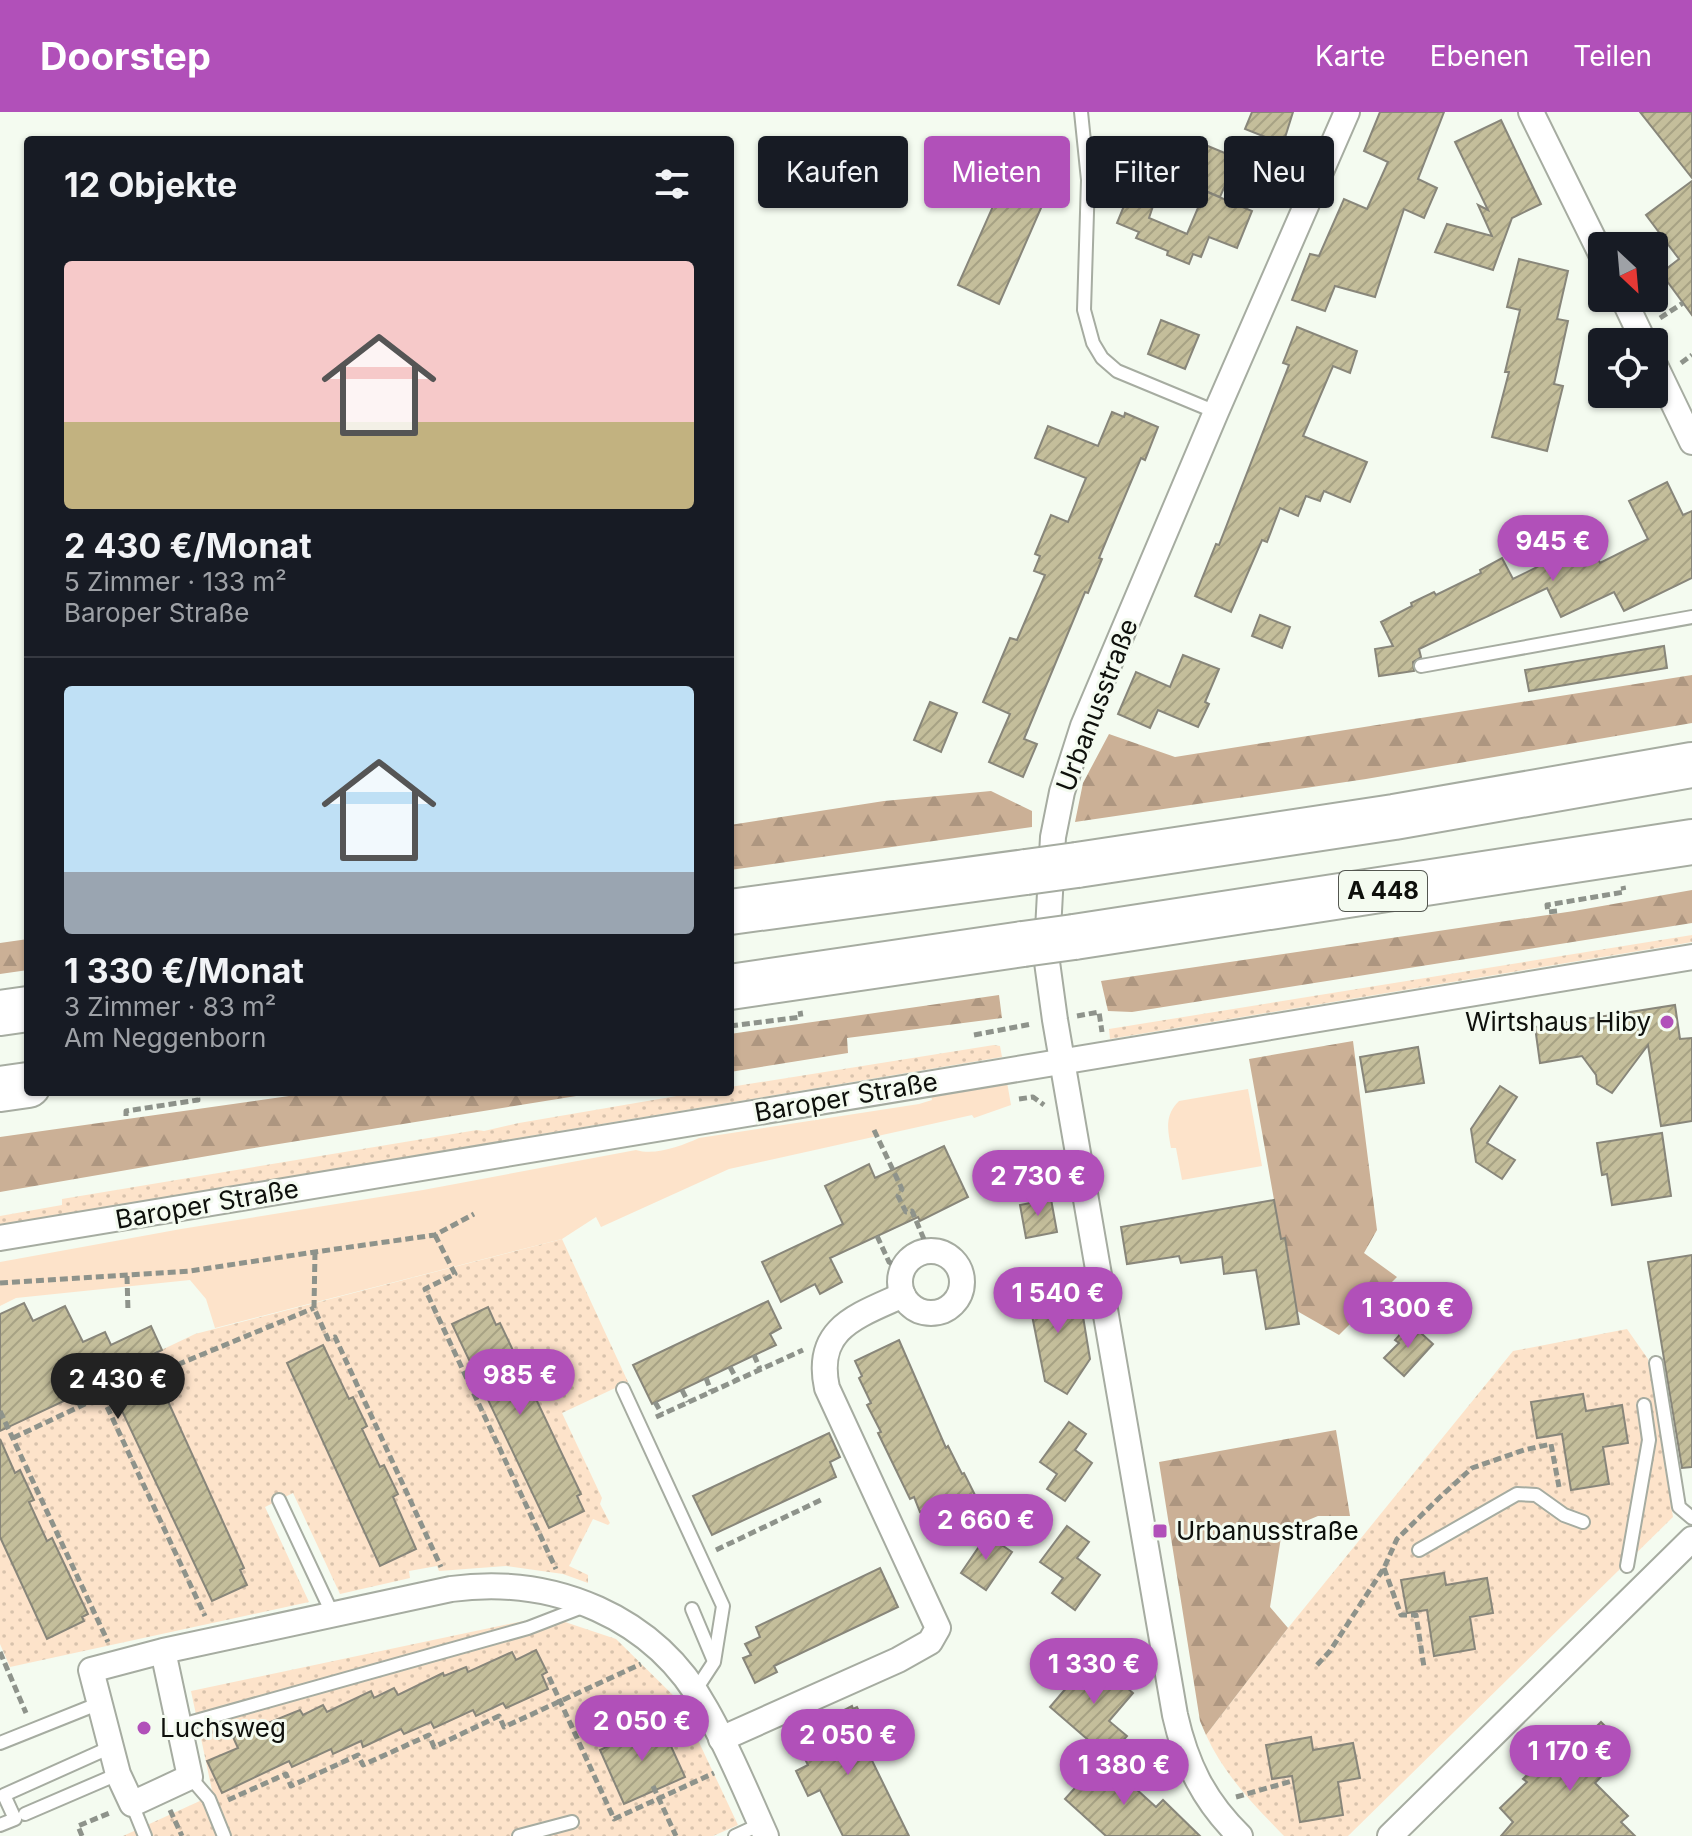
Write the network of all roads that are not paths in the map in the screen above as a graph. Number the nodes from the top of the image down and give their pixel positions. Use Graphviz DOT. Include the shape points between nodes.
graph roads {
  1 [pos="1081,112"];
  2 [pos="1347,112"];
  3 [pos="1531,112"];
  4 [pos="1590,232"];
  5 [pos="1668,383"];
  6 [pos="1684,405"];
  7 [pos="1216,412"];
  8 [pos="1692,442"];
  9 [pos="1692,617"];
  10 [pos="1421,666"];
  11 [pos="1692,765"];
  12 [pos="1692,842"];
  13 [pos="734,911"];
  14 [pos="1692,957"];
  15 [pos="734,986"];
  16 [pos="24,1010"];
  17 [pos="0,1013"];
  18 [pos="1063,1060"];
  19 [pos="24,1086"];
  20 [pos="0,1089"];
  21 [pos="0,1238"];
  22 [pos="903,1295"];
  23 [pos="1656,1363"];
  24 [pos="623,1389"];
  25 [pos="1644,1405"];
  26 [pos="279,1500"];
  27 [pos="1692,1518"];
  28 [pos="1583,1522"];
  29 [pos="1692,1539"];
  30 [pos="1419,1550"];
  31 [pos="1627,1566"];
  32 [pos="578,1601"];
  33 [pos="692,1609"];
  34 [pos="333,1615"];
  35 [pos="163,1651"];
  36 [pos="714,1662"];
  37 [pos="695,1691"];
  38 [pos="100,1703"];
  39 [pos="178,1726"];
  40 [pos="721,1739"];
  41 [pos="0,1743"];
  42 [pos="111,1747"];
  43 [pos="118,1774"];
  44 [pos="190,1777"];
  45 [pos="132,1804"];
  46 [pos="25,1814"];
  47 [pos="572,1822"];
  48 [pos="0,1825"];
  49 [pos="764,1830"];
  50 [pos="145,1836"];
  51 [pos="224,1836"];
  52 [pos="519,1836"];
  53 [pos="735,1836"];
  54 [pos="1240,1836"];
  55 [pos="1390,1836"];
  1 -- 7 [label="lane" via="1088,180 1084,310 1093,343 1117,371"];
  2 -- 7 [label="street, Urbanusstraße"];
  3 -- 4 [label="street"];
  5 -- 6 [label="street"];
  6 -- 8 [label="street"];
  7 -- 18 [label="street, Urbanusstraße" via="1083,726 1062,792 1053,837 1047,962"];
  9 -- 10 [label="lane"];
  11 -- 13 [label="highway, bridge" via="1394,817"];
  12 -- 15 [label="highway, A 448, bridge"];
  14 -- 18 [label="street, Baroper Straße"];
  16 -- 17 [label="highway"];
  18 -- 21 [label="street, Baroper Straße"];
  18 -- 54 [label="street, Urbanusstraße" via="1183,1751 1212,1804"];
  19 -- 20 [label="highway"];
  22 -- 22 [label="street" via="915,1308 938,1312 957,1297 961,1273 940,1252 929,1251 902,1269"];
  22 -- 40 [label="street" via="845,1323 828,1345 824,1373 938,1628 930,1642 898,1660"];
  23 -- 27 [label="lane" via="1679,1507"];
  24 -- 36 [label="lane" via="723,1606"];
  25 -- 31 [label="lane" via="1649,1440"];
  26 -- 34 [label="lane"];
  28 -- 30 [label="lane" via="1536,1495 1517,1494"];
  29 -- 55 [label="street"];
  32 -- 34 [label="street" via="524,1587 483,1585"];
  32 -- 37 [label="street" via="649,1639"];
  32 -- 39 [label="lane" via="528,1628"];
  33 -- 36 [label="lane"];
  34 -- 35 [label="street"];
  35 -- 38 [label="street" via="91,1670"];
  35 -- 39 [label="street"];
  36 -- 37 [label="lane"];
  37 -- 40 [label="street"];
  38 -- 41 [label="lane"];
  38 -- 42 [label="street"];
  39 -- 44 [label="street"];
  40 -- 49 [label="street"];
  42 -- 43 [label="street"];
  42 -- 48 [label="lane" via="4,1795 15,1819"];
  43 -- 45 [label="street"];
  43 -- 46 [label="lane"];
  44 -- 45 [label="street"];
  44 -- 51 [label="lane" via="209,1799"];
  45 -- 50 [label="lane"];
  47 -- 52 [label="lane"];
  49 -- 53 [label="lane"];
}
